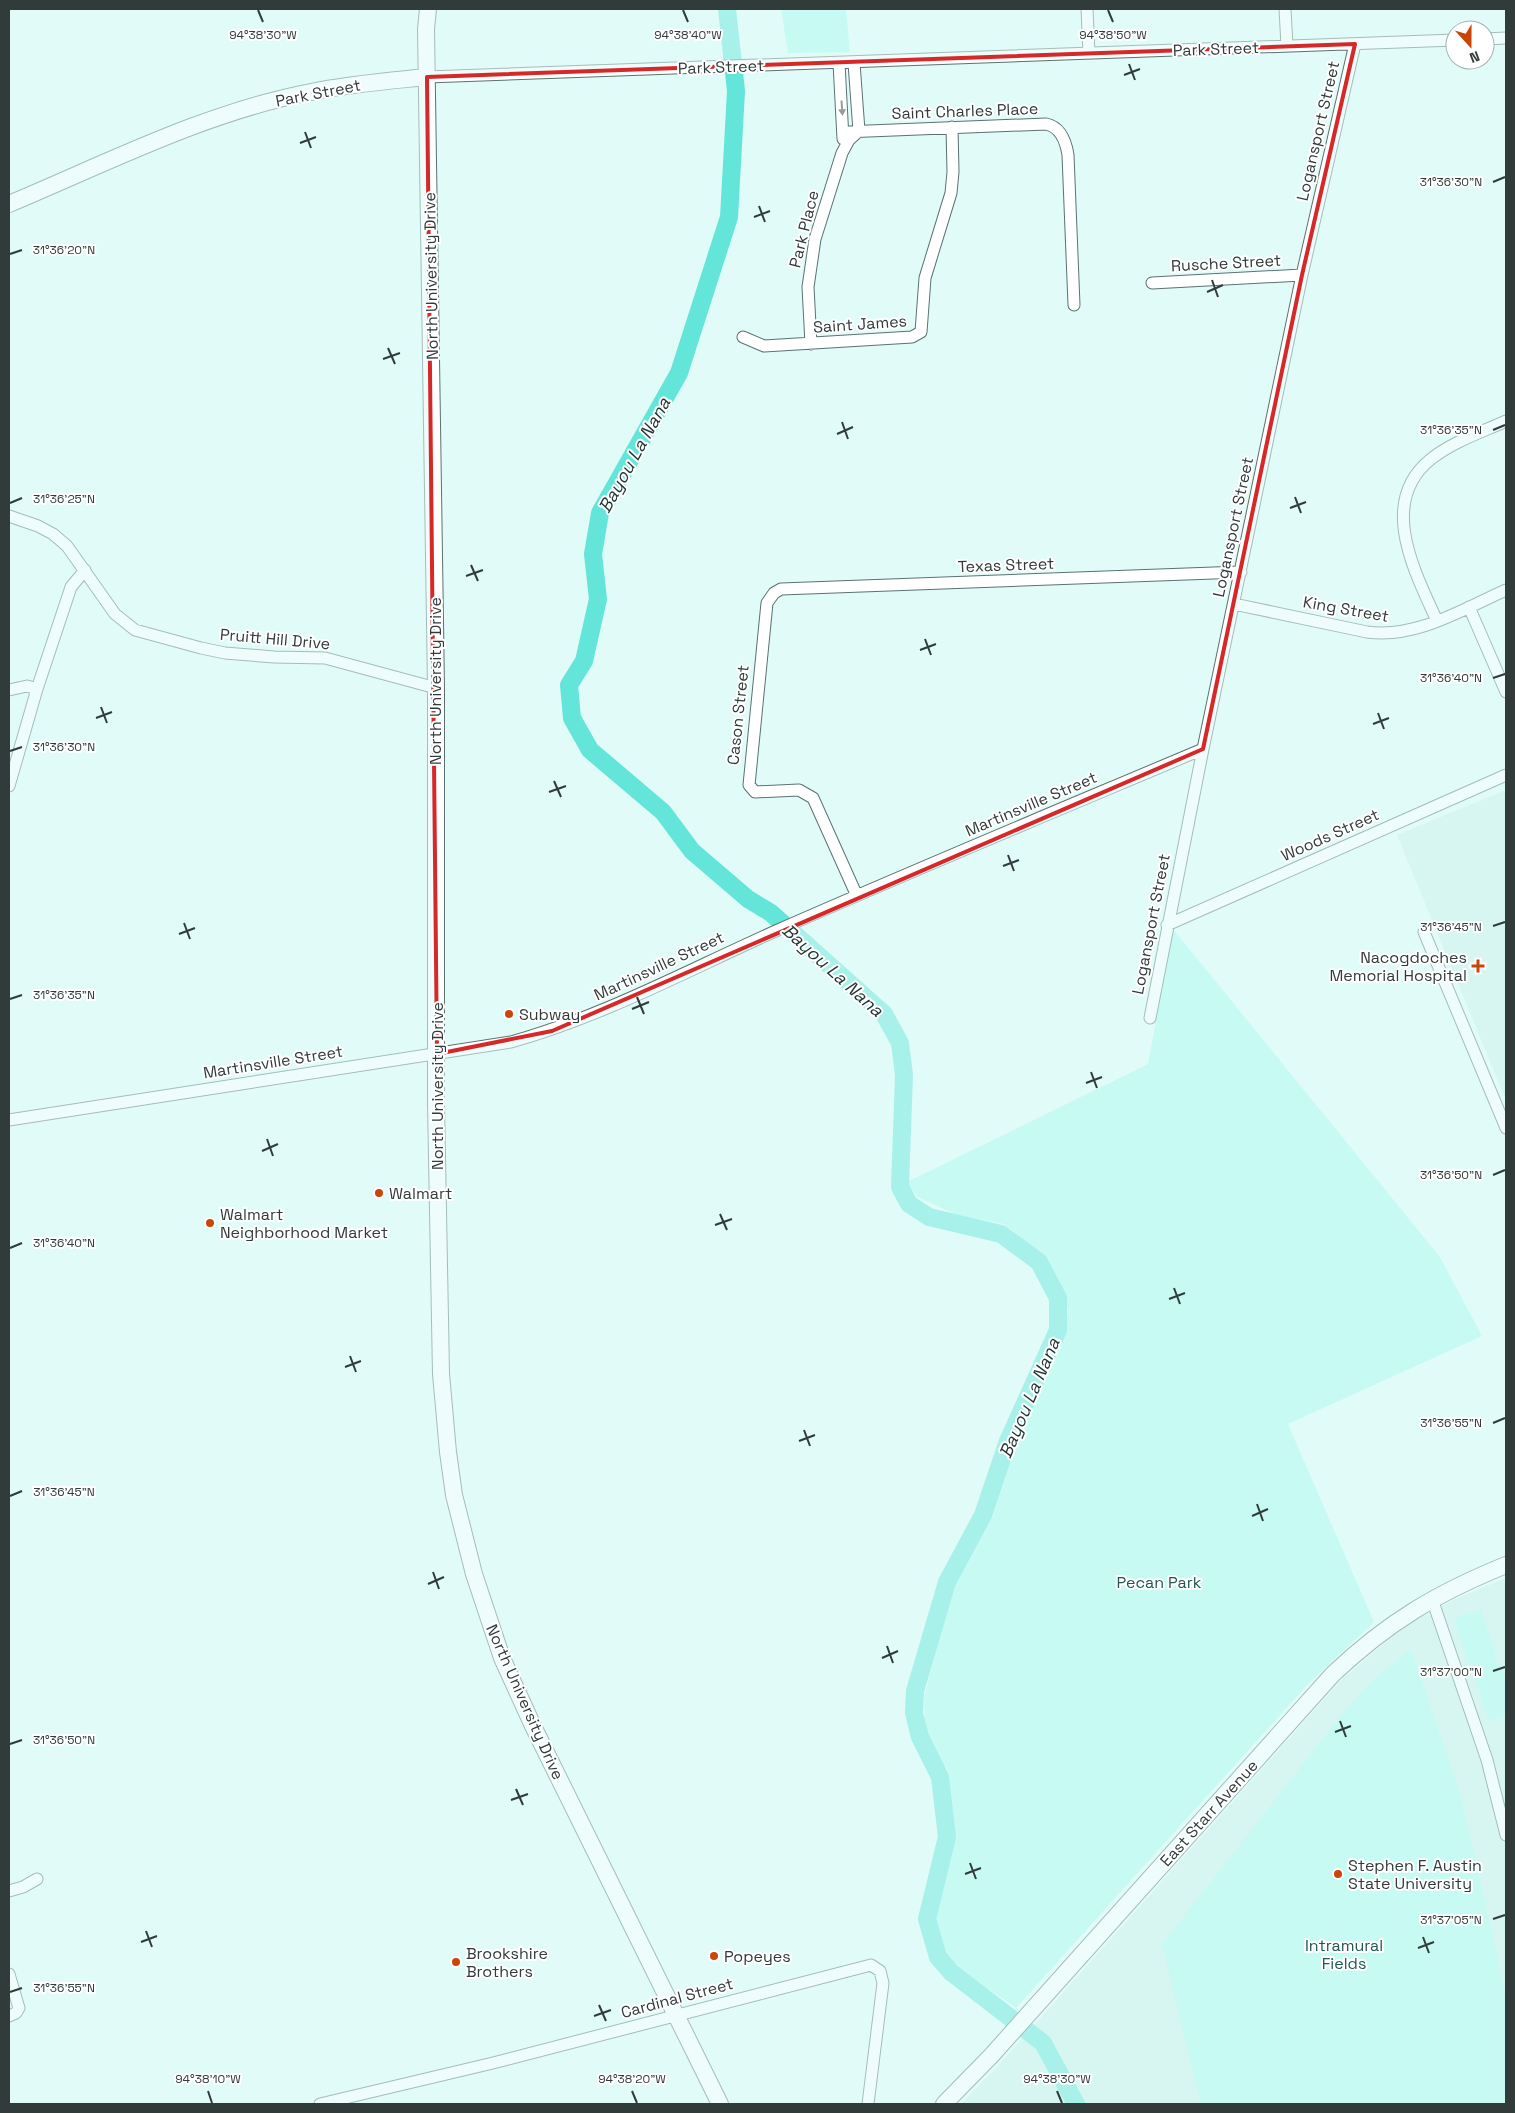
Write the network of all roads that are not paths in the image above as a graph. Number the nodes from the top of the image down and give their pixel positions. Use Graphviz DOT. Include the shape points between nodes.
graph roads {
  1 [pos="428,9"];
  2 [pos="1088,9"];
  3 [pos="1285,9"];
  4 [pos="1445,40"];
  5 [pos="1355,44"];
  6 [pos="1287,46"];
  7 [pos="1089,53"];
  8 [pos="839,63"];
  9 [pos="854,63"];
  10 [pos="427,77"];
  11 [pos="952,127"];
  12 [pos="859,131"];
  13 [pos="844,132"];
  14 [pos="842,153"];
  15 [pos="9,204"];
  16 [pos="1302,275"];
  17 [pos="1152,283"];
  18 [pos="1074,305"];
  19 [pos="743,336"];
  20 [pos="811,344"];
  21 [pos="1506,421"];
  22 [pos="9,516"];
  23 [pos="85,570"];
  24 [pos="1241,572"];
  25 [pos="1506,590"];
  26 [pos="774,593"];
  27 [pos="1234,604"];
  28 [pos="1469,606"];
  29 [pos="1437,621"];
  30 [pos="436,688"];
  31 [pos="37,689"];
  32 [pos="9,690"];
  33 [pos="1506,692"];
  34 [pos="1203,749"];
  35 [pos="1506,775"];
  36 [pos="9,786"];
  37 [pos="857,896"];
  38 [pos="1167,925"];
  39 [pos="1424,932"];
  40 [pos="1150,1018"];
  41 [pos="436,1054"];
  42 [pos="9,1120"];
  43 [pos="1506,1128"];
  44 [pos="1506,1565"];
  45 [pos="1432,1599"];
  46 [pos="1506,1835"];
  47 [pos="37,1880"];
  48 [pos="9,1891"];
  49 [pos="9,1974"];
  50 [pos="675,2015"];
  51 [pos="9,2016"];
  52 [pos="320,2104"];
  53 [pos="720,2104"];
  54 [pos="868,2104"];
  55 [pos="944,2104"];
  1 -- 10 [label="main road, North University Drive"];
  2 -- 7 [label="street"];
  3 -- 6 [label="street"];
  4 -- 5 [label="street, Park Street"];
  5 -- 6 [label="street, Park Street"];
  5 -- 16 [label="street, Logansport Street"];
  6 -- 7 [label="street, Park Street"];
  7 -- 9 [label="street, Park Street"];
  8 -- 9 [label="street, Park Street"];
  8 -- 10 [label="street, Park Street"];
  8 -- 13 [label="street, Park Place, one-way"];
  9 -- 12 [label="street"];
  10 -- 15 [label="main road, Park Street" via="310,92 250,108 156,142"];
  10 -- 30 [label="main road, North University Drive"];
  11 -- 12 [label="street, Saint Charles Place"];
  11 -- 18 [label="street, Saint Charles Place" via="1046,124 1063,136 1068,155"];
  11 -- 20 [label="street, Saint James" via="951,193 925,278 921,332 912,337"];
  12 -- 13 [label="street, Saint Charles Place"];
  12 -- 14 [label="street, Park Place"];
  13 -- 14 [label="street, Park Place"];
  14 -- 20 [label="street, Park Place" via="811,256 808,287"];
  16 -- 17 [label="street, Rusche Street"];
  16 -- 24 [label="street, Logansport Street"];
  19 -- 20 [label="street, Saint James" via="764,346"];
  21 -- 29 [label="street" via="1430,459 1407,495 1403,510 1408,556"];
  22 -- 23 [label="street, Pruitt Hill Drive" via="54,534"];
  23 -- 30 [label="street, Pruitt Hill Drive" via="115,614 135,630 225,653 325,658"];
  23 -- 31 [label="street" via="71,587"];
  24 -- 26 [label="street, Texas Street" via="781,589"];
  24 -- 27 [label="street, Logansport Street"];
  25 -- 28 [label="street, King Street"];
  26 -- 37 [label="street, Cason Street" via="767,603 749,785 755,792 799,790 813,798"];
  27 -- 29 [label="street, King Street" via="1379,634 1402,632"];
  27 -- 34 [label="street, Logansport Street"];
  28 -- 29 [label="street, King Street"];
  28 -- 33 [label="street"];
  30 -- 41 [label="main road, North University Drive"];
  31 -- 32 [label="street" via="27,686"];
  31 -- 36 [label="street"];
  34 -- 37 [label="street, Martinsville Street"];
  34 -- 38 [label="street, Logansport Street"];
  35 -- 38 [label="street, Woods Street"];
  37 -- 41 [label="street, Martinsville Street" via="552,1031 510,1042"];
  38 -- 40 [label="street, Logansport Street"];
  39 -- 43 [label="street"];
  41 -- 42 [label="street, Martinsville Street"];
  41 -- 50 [label="main road, North University Drive" via="440,1374 448,1452 464,1540 492,1633 516,1690"];
  44 -- 45 [label="main road, East Starr Avenue"];
  45 -- 46 [label="street" via="1488,1762"];
  45 -- 55 [label="main road, East Starr Avenue" via="1394,1622 1333,1674 991,2056"];
  47 -- 48 [label="street"];
  49 -- 51 [label="street" via="19,2008"];
  50 -- 52 [label="street, Cardinal Street" via="484,2066"];
  50 -- 53 [label="main road, North University Drive"];
  50 -- 54 [label="street, Cardinal Street" via="874,1966 882,1974 883,1983"];
}
